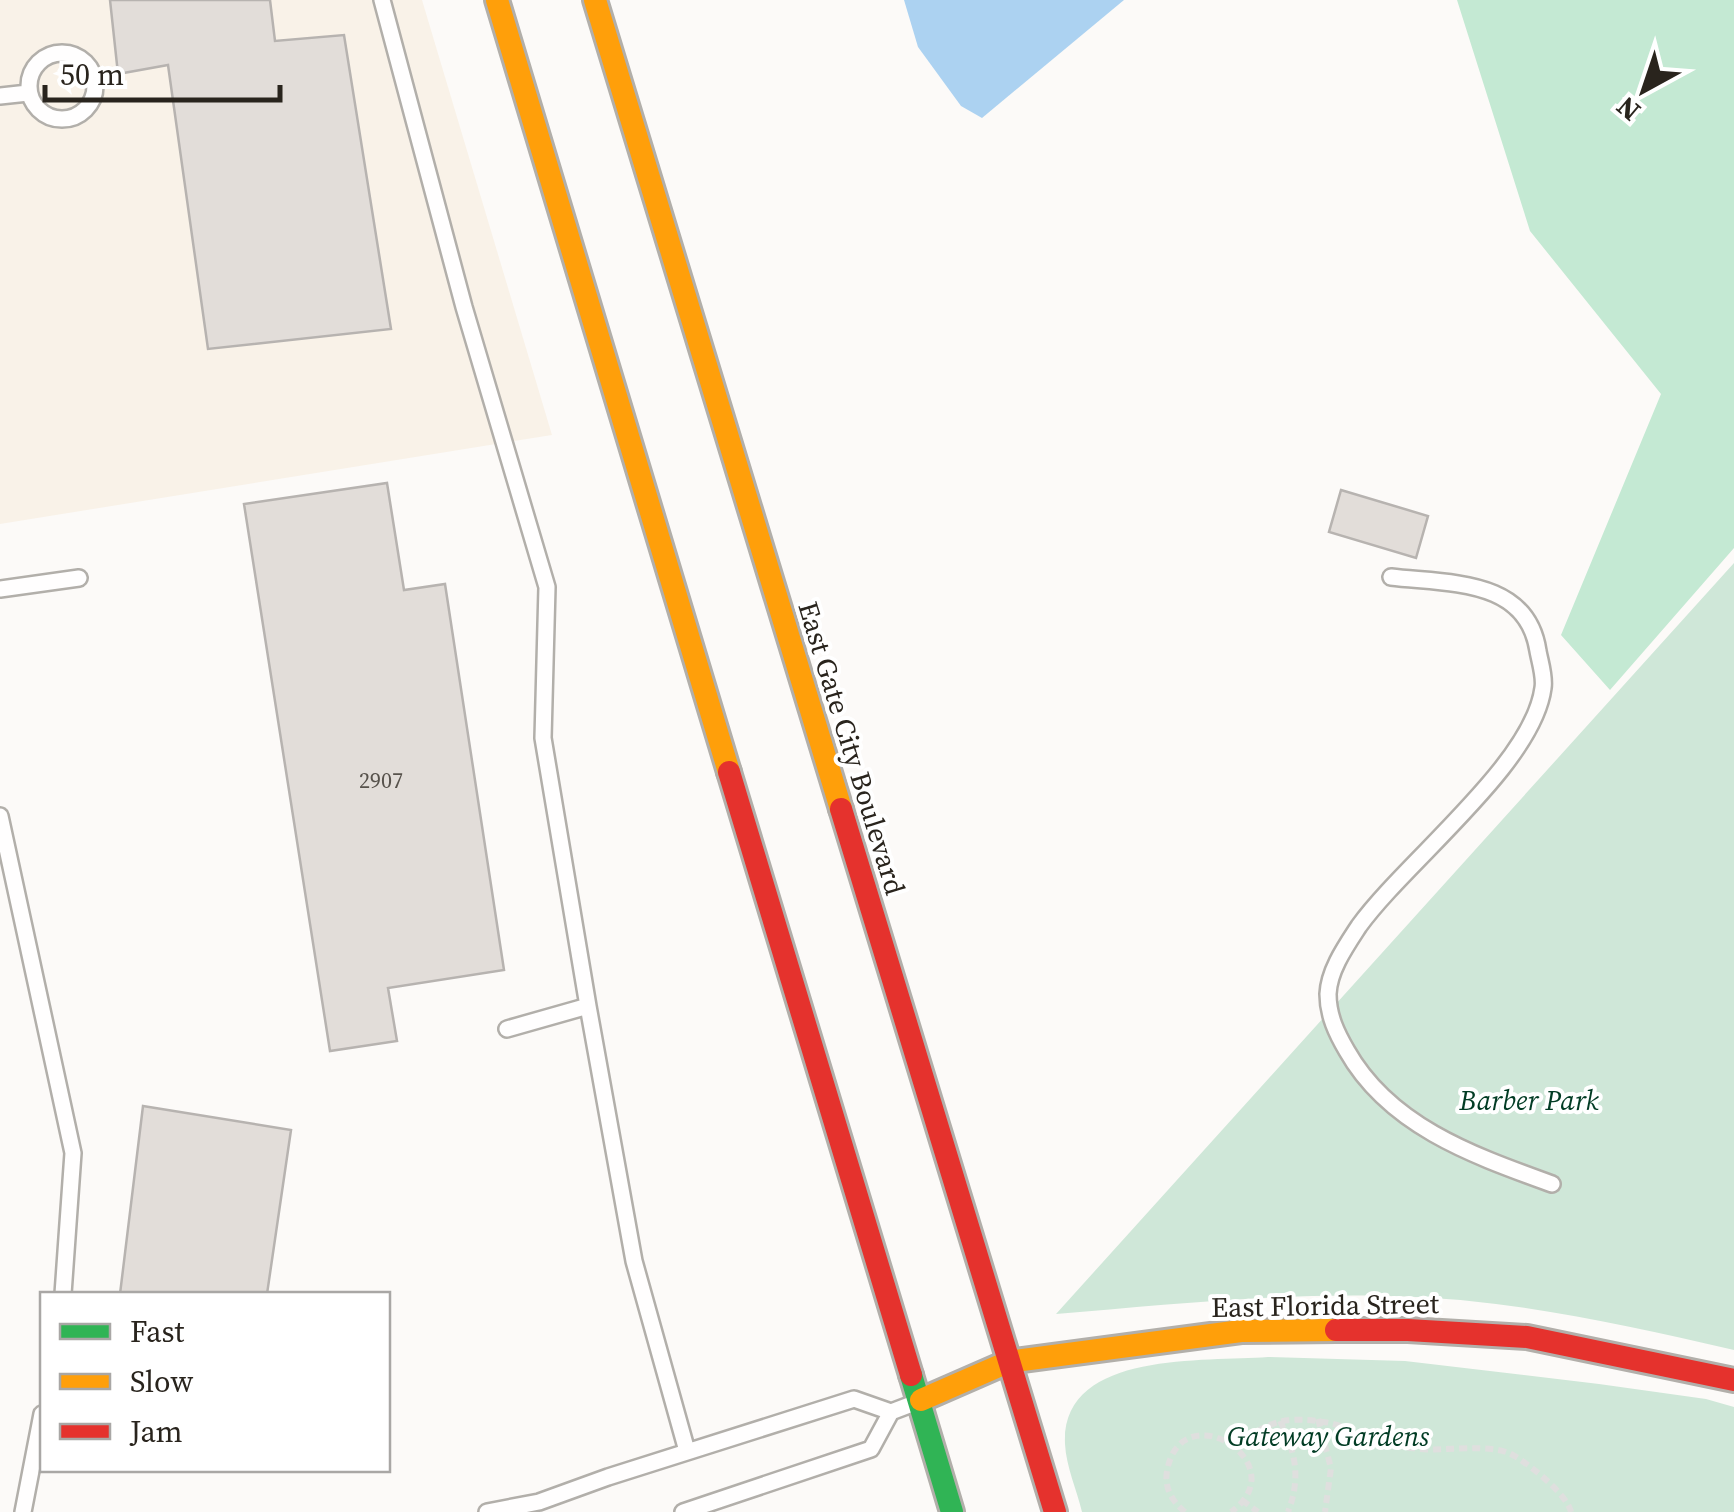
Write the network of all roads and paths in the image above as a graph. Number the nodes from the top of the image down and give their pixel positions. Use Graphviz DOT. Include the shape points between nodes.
graph roads {
  1 [pos="382,0"];
  2 [pos="497,0"];
  3 [pos="596,0"];
  4 [pos="28,93"];
  5 [pos="0,96"];
  6 [pos="1391,577"];
  7 [pos="79,578"];
  8 [pos="0,589"];
  9 [pos="0,816"];
  10 [pos="588,1006"];
  11 [pos="508,1029"];
  12 [pos="1552,1184"];
  13 [pos="63,1292"];
  14 [pos="1008,1362"];
  15 [pos="1734,1380"];
  16 [pos="921,1400"];
  17 [pos="891,1412"];
  18 [pos="1318,1419"];
  19 [pos="1280,1422"];
  20 [pos="40,1424"];
  21 [pos="1236,1446"];
  22 [pos="687,1451"];
  23 [pos="1242,1500"];
  24 [pos="541,1507"];
  25 [pos="23,1512"];
  26 [pos="487,1512"];
  27 [pos="683,1512"];
  28 [pos="952,1512"];
  29 [pos="1056,1512"];
  30 [pos="1185,1512"];
  31 [pos="1231,1512"];
  32 [pos="1258,1512"];
  33 [pos="1288,1512"];
  34 [pos="1324,1512"];
  35 [pos="1571,1512"];
  1 -- 10 [label="lane" via="547,587 543,738"];
  2 -- 16 [label="main road"];
  3 -- 14 [label="main road, East Gate City Boulevard"];
  4 -- 4 [label="lane" via="32,67 61,54 90,67 96,85 93,101 64,120 50,117"];
  4 -- 5 [label="lane"];
  6 -- 12 [label="lane" via="1483,588 1519,606 1536,635 1544,687 1529,733 1500,772 1377,902 1340,953 1328,993 1333,1028 1356,1068 1388,1103 1471,1154"];
  7 -- 8 [label="lane"];
  9 -- 13 [label="lane" via="73,1154"];
  10 -- 11 [label="lane"];
  10 -- 22 [label="lane" via="634,1262"];
  14 -- 15 [label="main road, East Florida Street" via="1240,1331 1408,1330 1527,1337"];
  14 -- 16 [label="main road, East Florida Street"];
  14 -- 29 [label="main road, East Gate City Boulevard"];
  16 -- 17 [label="lane"];
  16 -- 28 [label="main road"];
  17 -- 22 [label="lane" via="854,1399"];
  17 -- 27 [label="lane" via="871,1449"];
  18 -- 19 [label="path"];
  18 -- 34 [label="path" via="1331,1468"];
  18 -- 35 [label="path" via="1409,1448 1508,1453 1540,1474"];
  19 -- 21 [label="path"];
  19 -- 33 [label="path" via="1297,1475"];
  20 -- 25 [label="lane"];
  21 -- 23 [label="path" via="1250,1470"];
  21 -- 30 [label="path" via="1211,1435 1174,1452 1166,1479"];
  22 -- 24 [label="lane"];
  23 -- 31 [label="path"];
  23 -- 32 [label="path"];
  24 -- 26 [label="lane"];
}
